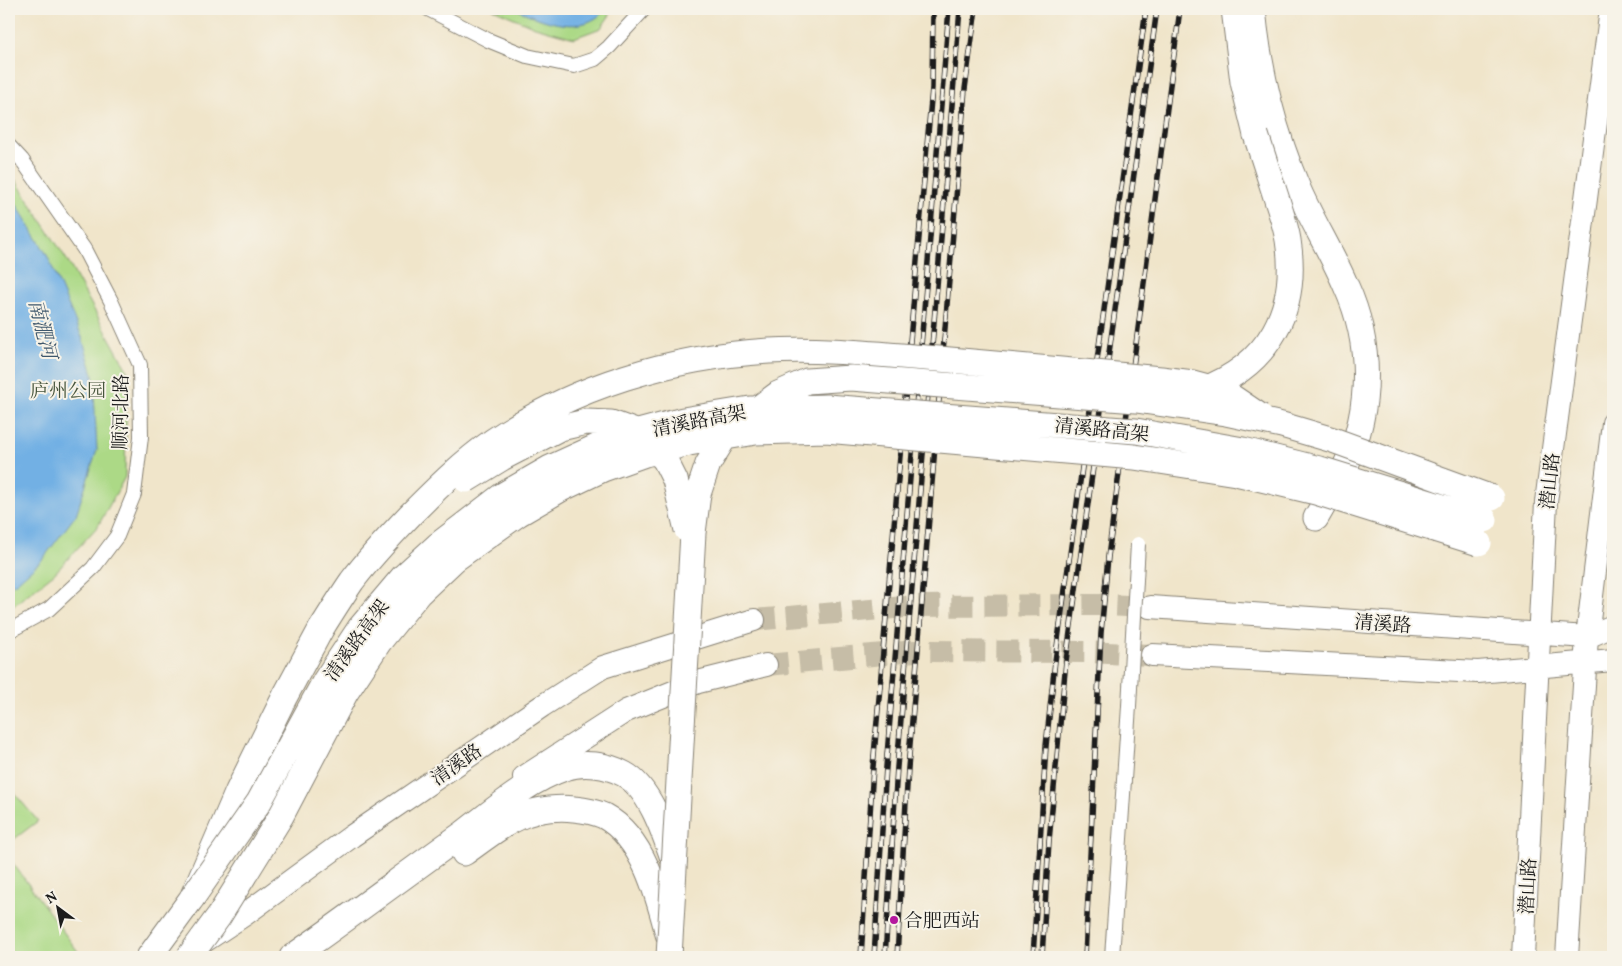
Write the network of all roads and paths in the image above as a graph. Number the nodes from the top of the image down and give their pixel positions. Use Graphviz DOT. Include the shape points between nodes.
graph roads {
  1 [pos="428,9"];
  2 [pos="644,9"];
  3 [pos="1234,9"];
  4 [pos="1252,9"];
  5 [pos="1611,9"];
  6 [pos="9,146"];
  7 [pos="1136,400"];
  8 [pos="1613,423"];
  9 [pos="1485,520"];
  10 [pos="390,536"];
  11 [pos="1138,544"];
  12 [pos="1150,607"];
  13 [pos="754,620"];
  14 [pos="1613,626"];
  15 [pos="9,631"];
  16 [pos="1540,634"];
  17 [pos="1587,637"];
  18 [pos="1152,655"];
  19 [pos="1613,660"];
  20 [pos="1585,663"];
  21 [pos="766,665"];
  22 [pos="1538,667"];
  23 [pos="674,861"];
  24 [pos="192,898"];
  25 [pos="318,939"];
  26 [pos="670,942"];
  27 [pos="149,957"];
  28 [pos="182,957"];
  29 [pos="190,957"];
  30 [pos="277,957"];
  31 [pos="292,957"];
  32 [pos="1112,957"];
  33 [pos="1523,957"];
  34 [pos="1567,957"];
  1 -- 2 [label="street" via="527,56 574,66 594,59 609,47"];
  3 -- 7 [label="highway, bridge" via="1243,82 1288,238 1290,284 1284,310 1264,348 1249,364 1226,380 1186,394"];
  4 -- 10 [label="highway, bridge" via="1262,77 1274,124 1299,192 1346,285 1364,343 1366,393 1361,424 1346,465 1306,513 1283,443 1267,421 1222,391 1185,382 1082,372 855,352 770,351 722,356 636,374 544,410 492,442 443,482"];
  5 -- 16 [label="main road, 潜山路" via="1546,502"];
  6 -- 15 [label="street, 顺河北路" via="84,249 111,301 140,365 141,437 134,494 117,536 93,568 62,598"];
  7 -- 9 [label="highway, bridge" via="1226,413 1342,443"];
  7 -- 23 [label="highway, bridge" via="851,378 807,381 778,394 730,430 708,464 698,494"];
  8 -- 17 [label="main road"];
  9 -- 24 [label="highway, 清溪路高架, bridge" via="1322,470 1244,450 1136,431 827,408 750,409 683,420 638,432 550,468 504,495 438,544 402,577 360,628 325,681 259,802"];
  9 -- 29 [label="highway, 清溪路高架, bridge" via="1134,457 826,430 756,432 645,454 561,488 518,514 455,559 418,594 379,642 346,692 281,816"];
  10 -- 24 [label="highway, bridge" via="352,582 321,629 284,696"];
  10 -- 26 [label="highway, bridge" via="450,491 502,458 560,428 586,422 611,423 633,431 665,460 675,480 686,522 690,575"];
  11 -- 32 [label="street, bridge"];
  12 -- 16 [label="main road, 清溪路"];
  13 -- 28 [label="main road, 清溪路" via="603,667 352,836"];
  14 -- 17 [label="main road, 清溪路"];
  16 -- 17 [label="main road, 清溪路"];
  16 -- 22 [label="main road, 潜山路"];
  17 -- 20 [label="main road"];
  18 -- 22 [label="main road" via="1478,672"];
  19 -- 20 [label="main road"];
  20 -- 22 [label="main road"];
  20 -- 34 [label="main road"];
  21 -- 30 [label="main road" via="698,682 626,711 511,786"];
  22 -- 33 [label="main road, 潜山路"];
  23 -- 25 [label="highway" via="660,820 642,791 626,775 607,767 585,764 567,767 545,776 497,808"];
  23 -- 26 [label="highway, bridge" via="669,957"];
  24 -- 27 [label="highway, 清溪路高架"];
  25 -- 26 [label="highway, bridge" via="431,875 506,824 546,809 567,808 587,810 604,817 620,828 631,842 660,902"];
  25 -- 31 [label="highway"];
}
